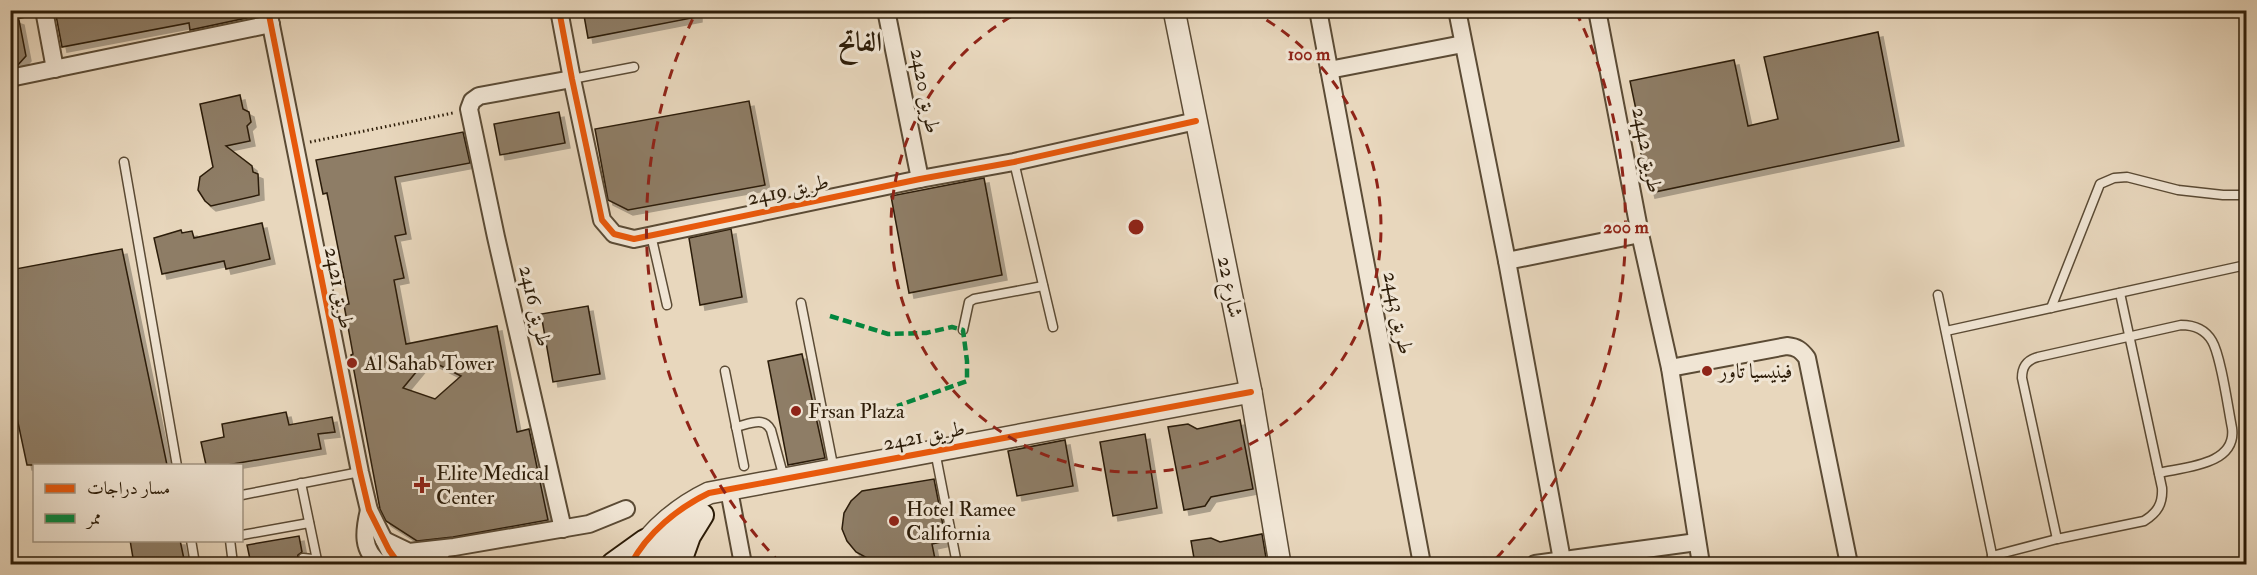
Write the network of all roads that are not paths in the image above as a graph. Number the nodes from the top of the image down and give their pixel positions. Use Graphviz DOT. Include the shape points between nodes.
graph roads {
  1 [pos="35,10"];
  2 [pos="44,10"];
  3 [pos="559,10"];
  4 [pos="886,10"];
  5 [pos="1174,10"];
  6 [pos="1318,10"];
  7 [pos="1457,10"];
  8 [pos="1597,10"];
  9 [pos="18,14"];
  10 [pos="270,17"];
  11 [pos="1463,44"];
  12 [pos="634,67"];
  13 [pos="56,69"];
  14 [pos="1329,70"];
  15 [pos="10,78"];
  16 [pos="572,79"];
  17 [pos="1196,121"];
  18 [pos="124,162"];
  19 [pos="1014,162"];
  20 [pos="920,179"];
  21 [pos="2247,195"];
  22 [pos="1640,234"];
  23 [pos="651,235"];
  24 [pos="1507,261"];
  25 [pos="2247,265"];
  26 [pos="1043,286"];
  27 [pos="2120,293"];
  28 [pos="1938,296"];
  29 [pos="801,303"];
  30 [pos="667,305"];
  31 [pos="2050,308"];
  32 [pos="1053,327"];
  33 [pos="963,330"];
  34 [pos="1946,331"];
  35 [pos="2129,336"];
  36 [pos="1670,368"];
  37 [pos="725,370"];
  38 [pos="1251,392"];
  39 [pos="736,427"];
  40 [pos="935,451"];
  41 [pos="177,464"];
  42 [pos="744,466"];
  43 [pos="834,470"];
  44 [pos="360,472"];
  45 [pos="2159,473"];
  46 [pos="784,479"];
  47 [pos="301,483"];
  48 [pos="729,490"];
  49 [pos="243,495"];
  50 [pos="626,509"];
  51 [pos="369,510"];
  52 [pos="702,514"];
  53 [pos="309,523"];
  54 [pos="563,529"];
  55 [pos="243,535"];
  56 [pos="2057,539"];
  57 [pos="384,540"];
  58 [pos="645,541"];
  59 [pos="191,542"];
  60 [pos="230,542"];
  61 [pos="1697,542"];
  62 [pos="454,547"];
  63 [pos="303,558"];
  64 [pos="1562,560"];
  65 [pos="1993,560"];
  66 [pos="318,562"];
  67 [pos="195,564"];
  68 [pos="233,564"];
  69 [pos="381,564"];
  70 [pos="399,564"];
  71 [pos="414,564"];
  72 [pos="614,564"];
  73 [pos="631,564"];
  74 [pos="652,564"];
  75 [pos="679,564"];
  76 [pos="743,564"];
  77 [pos="957,564"];
  78 [pos="1280,564"];
  79 [pos="1422,564"];
  80 [pos="1535,564"];
  81 [pos="1701,564"];
  82 [pos="1850,564"];
  1 -- 9 [label="lane"];
  2 -- 13 [label="street"];
  3 -- 16 [label="street, طريق 2419"];
  4 -- 20 [label="street, طريق 2420"];
  5 -- 17 [label="street, شارع 22"];
  6 -- 14 [label="street, طريق 2443"];
  7 -- 11 [label="street"];
  8 -- 22 [label="street, طريق 2442"];
  10 -- 13 [label="street"];
  10 -- 44 [label="street, طريق 2421"];
  11 -- 14 [label="street"];
  11 -- 24 [label="street"];
  12 -- 16 [label="lane"];
  13 -- 15 [label="street"];
  14 -- 79 [label="street, طريق 2443"];
  16 -- 23 [label="street, طريق 2419" via="602,219 614,234 634,239"];
  16 -- 54 [label="street, طريق 2416" via="474,103 496,237"];
  17 -- 19 [label="street, طريق 2419"];
  17 -- 38 [label="street, شارع 22"];
  18 -- 41 [label="lane"];
  19 -- 20 [label="street, طريق 2419"];
  19 -- 26 [label="lane"];
  20 -- 23 [label="street, طريق 2419" via="904,186"];
  21 -- 31 [label="lane" via="2178,190 2127,177 2100,184"];
  22 -- 24 [label="street"];
  22 -- 36 [label="street, طريق 2442"];
  23 -- 30 [label="lane"];
  24 -- 64 [label="street"];
  25 -- 27 [label="lane"];
  26 -- 32 [label="lane"];
  26 -- 33 [label="lane" via="974,299 969,302"];
  27 -- 31 [label="lane"];
  27 -- 35 [label="lane"];
  28 -- 34 [label="lane"];
  29 -- 43 [label="lane"];
  31 -- 34 [label="lane"];
  34 -- 65 [label="lane"];
  35 -- 45 [label="lane"];
  35 -- 45 [label="lane" via="2188,325 2202,330 2216,348 2232,428 2230,447 2214,460"];
  35 -- 56 [label="lane" via="2032,359 2024,366 2022,378"];
  36 -- 61 [label="street, طريق 2442"];
  36 -- 82 [label="street" via="1787,346 1802,352 1807,358"];
  37 -- 39 [label="lane"];
  38 -- 40 [label="street, طريق 2421" via="1057,433"];
  38 -- 78 [label="street, شارع 22"];
  39 -- 42 [label="lane"];
  39 -- 46 [label="lane" via="767,424"];
  40 -- 43 [label="street, طريق 2421"];
  40 -- 77 [label="lane"];
  43 -- 46 [label="street, طريق 2421"];
  44 -- 47 [label="lane"];
  44 -- 51 [label="street, طريق 2421"];
  45 -- 56 [label="lane" via="2162,496 2151,517"];
  46 -- 48 [label="street, طريق 2421"];
  47 -- 49 [label="lane"];
  47 -- 53 [label="lane"];
  48 -- 52 [label="street"];
  48 -- 58 [label="street, طريق 2421" via="709,493 690,502"];
  48 -- 76 [label="street"];
  50 -- 54 [label="street" via="603,520"];
  51 -- 57 [label="street, طريق 2421"];
  51 -- 69 [label="street, طريق 2421" via="365,540 372,556"];
  52 -- 74 [label="street"];
  52 -- 75 [label="main road"];
  53 -- 55 [label="lane"];
  53 -- 66 [label="lane"];
  54 -- 62 [label="street"];
  56 -- 65 [label="lane"];
  57 -- 62 [label="street" via="409,552"];
  57 -- 70 [label="street, طريق 2421"];
  58 -- 72 [label="main road"];
  58 -- 73 [label="street, طريق 2421"];
  59 -- 67 [label="lane"];
  60 -- 68 [label="lane"];
  61 -- 64 [label="street"];
  61 -- 81 [label="street, طريق 2442"];
  62 -- 71 [label="street"];
  63 -- 66 [label="lane"];
  64 -- 80 [label="street"];
}
